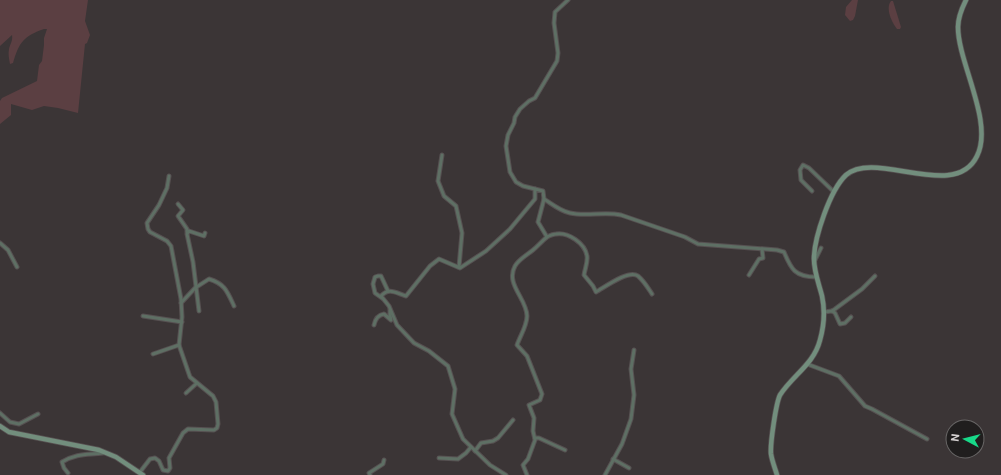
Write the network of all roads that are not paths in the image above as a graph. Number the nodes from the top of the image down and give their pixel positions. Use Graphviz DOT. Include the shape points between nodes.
graph roads {
  1 [pos="568,0"];
  2 [pos="966,0"];
  3 [pos="442,155"];
  4 [pos="169,176"];
  5 [pos="535,189"];
  6 [pos="812,191"];
  7 [pos="834,192"];
  8 [pos="544,199"];
  9 [pos="178,204"];
  10 [pos="187,232"];
  11 [pos="205,234"];
  12 [pos="546,237"];
  13 [pos="0,243"];
  14 [pos="822,248"];
  15 [pos="762,249"];
  16 [pos="814,262"];
  17 [pos="17,267"];
  18 [pos="459,267"];
  19 [pos="750,275"];
  20 [pos="875,276"];
  21 [pos="816,277"];
  22 [pos="195,288"];
  23 [pos="388,291"];
  24 [pos="652,294"];
  25 [pos="382,298"];
  26 [pos="181,303"];
  27 [pos="234,306"];
  28 [pos="391,309"];
  29 [pos="199,311"];
  30 [pos="832,311"];
  31 [pos="824,312"];
  32 [pos="143,316"];
  33 [pos="851,317"];
  34 [pos="182,322"];
  35 [pos="374,325"];
  36 [pos="179,345"];
  37 [pos="634,350"];
  38 [pos="153,354"];
  39 [pos="807,364"];
  40 [pos="197,383"];
  41 [pos="186,393"];
  42 [pos="0,414"];
  43 [pos="38,414"];
  44 [pos="513,420"];
  45 [pos="0,426"];
  46 [pos="535,438"];
  47 [pos="927,439"];
  48 [pos="471,447"];
  49 [pos="565,450"];
  50 [pos="476,451"];
  51 [pos="105,452"];
  52 [pos="439,458"];
  53 [pos="613,459"];
  54 [pos="384,460"];
  55 [pos="628,468"];
  56 [pos="499,471"];
  57 [pos="68,473"];
  58 [pos="141,474"];
  59 [pos="370,475"];
  60 [pos="496,475"];
  61 [pos="506,475"];
  62 [pos="527,475"];
  63 [pos="605,475"];
  64 [pos="777,475"];
  1 -- 5 [label="street" via="555,12 557,61 535,98 515,116 508,134 506,146 510,172 516,182"];
  2 -- 7 [label="main road" via="960,13 959,40 980,119 981,144 978,155 969,167 948,175 934,176 872,167 858,169 846,176"];
  3 -- 18 [label="street" via="438,181 444,196 456,206 462,233"];
  4 -- 26 [label="street" via="167,188 147,223 153,234 167,240 171,246"];
  5 -- 8 [label="street" via="543,191"];
  5 -- 18 [label="street" via="535,199 510,229 486,251"];
  6 -- 7 [label="street" via="801,180 800,170 803,165"];
  7 -- 16 [label="main road" via="816,240"];
  8 -- 12 [label="street" via="538,222"];
  8 -- 15 [label="street" via="569,213 610,212 685,237 698,244"];
  9 -- 10 [label="street" via="183,210 178,216"];
  10 -- 11 [label="street" via="204,236"];
  10 -- 22 [label="street"];
  12 -- 24 [label="street" via="556,234 569,236 583,246 587,256 584,275 596,292 623,276 634,274 645,283"];
  12 -- 46 [label="street" via="519,261 514,268 512,279 527,314 517,345 527,356 542,394 540,400 529,405 534,418"];
  13 -- 17 [label="street" via="8,250"];
  14 -- 16 [label="street"];
  15 -- 19 [label="street" via="763,258 759,259"];
  15 -- 21 [label="street" via="784,252 792,269 804,276"];
  16 -- 21 [label="main road"];
  18 -- 23 [label="street" via="439,259 430,266 406,296"];
  20 -- 30 [label="street"];
  21 -- 31 [label="main road"];
  22 -- 26 [label="street"];
  22 -- 27 [label="street" via="209,279 220,283"];
  22 -- 29 [label="street"];
  23 -- 25 [label="street" via="384,291 380,296"];
  23 -- 25 [label="street" via="382,276 375,277 375,293"];
  25 -- 28 [label="street"];
  26 -- 34 [label="street"];
  28 -- 35 [label="street" via="391,320 381,314"];
  28 -- 48 [label="street" via="397,325 414,343 448,366 456,389 452,414 463,439"];
  30 -- 31 [label="street"];
  30 -- 33 [label="street" via="840,324"];
  31 -- 39 [label="main road" via="821,339 813,358"];
  32 -- 34 [label="street"];
  34 -- 36 [label="street"];
  36 -- 38 [label="street"];
  36 -- 40 [label="street" via="190,377"];
  37 -- 53 [label="street" via="631,369 634,395 631,419 622,444"];
  39 -- 47 [label="street" via="839,376 865,406"];
  39 -- 64 [label="main road" via="780,396 771,453"];
  40 -- 41 [label="street"];
  40 -- 58 [label="street" via="213,396 216,402 217,428 188,429 169,458 168,470 163,470 155,458 150,459"];
  42 -- 43 [label="street" via="10,422 19,424"];
  44 -- 50 [label="street" via="498,438 481,443"];
  45 -- 51 [label="main road" via="9,432"];
  46 -- 49 [label="street"];
  46 -- 62 [label="street" via="528,459 523,465"];
  48 -- 50 [label="street"];
  48 -- 52 [label="street" via="458,459"];
  50 -- 56 [label="street"];
  51 -- 57 [label="street" via="84,454 62,462"];
  51 -- 58 [label="main road"];
  53 -- 55 [label="street"];
  53 -- 63 [label="street"];
  54 -- 59 [label="street" via="383,464 369,473"];
  56 -- 60 [label="street"];
  56 -- 61 [label="street"];
}
